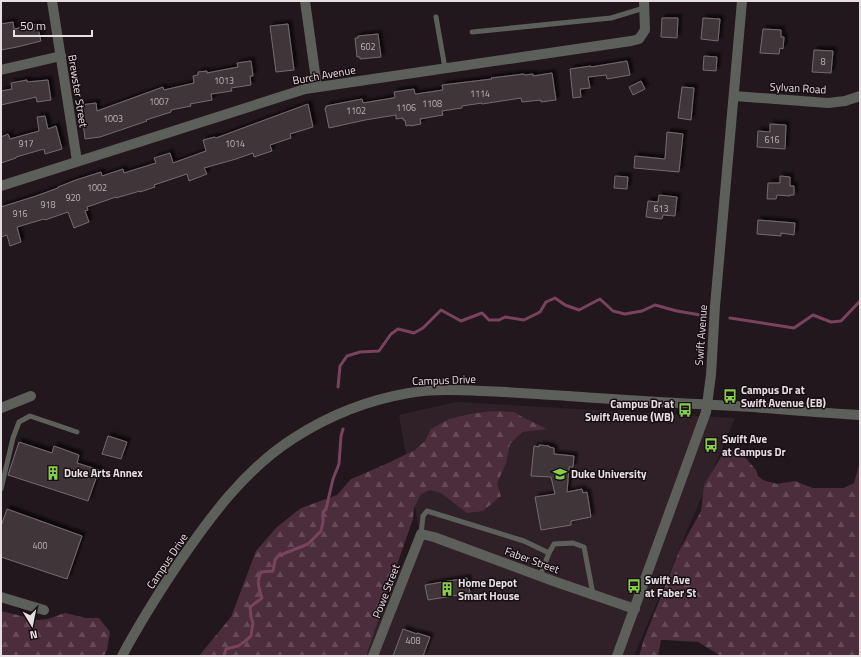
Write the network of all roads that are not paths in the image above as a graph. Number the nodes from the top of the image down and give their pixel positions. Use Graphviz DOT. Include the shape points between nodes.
graph roads {
  1 [pos="52,1"];
  2 [pos="306,1"];
  3 [pos="742,1"];
  4 [pos="644,5"];
  5 [pos="436,17"];
  6 [pos="472,32"];
  7 [pos="61,56"];
  8 [pos="444,68"];
  9 [pos="1,70"];
  10 [pos="317,87"];
  11 [pos="734,96"];
  12 [pos="860,96"];
  13 [pos="77,161"];
  14 [pos="1,186"];
  15 [pos="31,396"];
  16 [pos="708,404"];
  17 [pos="1,408"];
  18 [pos="860,415"];
  19 [pos="77,432"];
  20 [pos="1,489"];
  21 [pos="421,534"];
  22 [pos="549,553"];
  23 [pos="540,576"];
  24 [pos="593,594"];
  25 [pos="1,597"];
  26 [pos="634,609"];
  27 [pos="44,610"];
  28 [pos="122,656"];
  29 [pos="373,656"];
  30 [pos="617,656"];
  1 -- 7 [label="street, Brewster Street"];
  2 -- 10 [label="street"];
  3 -- 11 [label="street, Swift Avenue"];
  4 -- 6 [label="lane" via="611,18"];
  4 -- 8 [label="street, Burch Avenue" via="645,30 639,39"];
  5 -- 8 [label="lane"];
  7 -- 9 [label="street"];
  7 -- 13 [label="street, Brewster Street"];
  8 -- 10 [label="street, Burch Avenue"];
  10 -- 13 [label="street, Burch Avenue"];
  11 -- 12 [label="street, Sylvan Road" via="828,103"];
  11 -- 16 [label="street, Swift Avenue"];
  13 -- 14 [label="street, Burch Avenue"];
  15 -- 17 [label="street"];
  16 -- 18 [label="street, Campus Drive"];
  16 -- 26 [label="street, Swift Avenue"];
  16 -- 28 [label="street, Campus Drive" via="459,390 403,394 373,401 342,413 294,438 270,455 224,501 154,601"];
  19 -- 20 [label="lane" via="30,416 18,422"];
  21 -- 22 [label="lane" via="423,516 427,512 524,541"];
  21 -- 23 [label="street, Faber Street"];
  21 -- 29 [label="street, Powe Street"];
  22 -- 23 [label="lane"];
  22 -- 24 [label="lane" via="554,544 573,543 584,547"];
  23 -- 24 [label="street, Faber Street"];
  24 -- 26 [label="street, Faber Street"];
  25 -- 27 [label="street"];
  26 -- 30 [label="street, Swift Avenue"];
}
